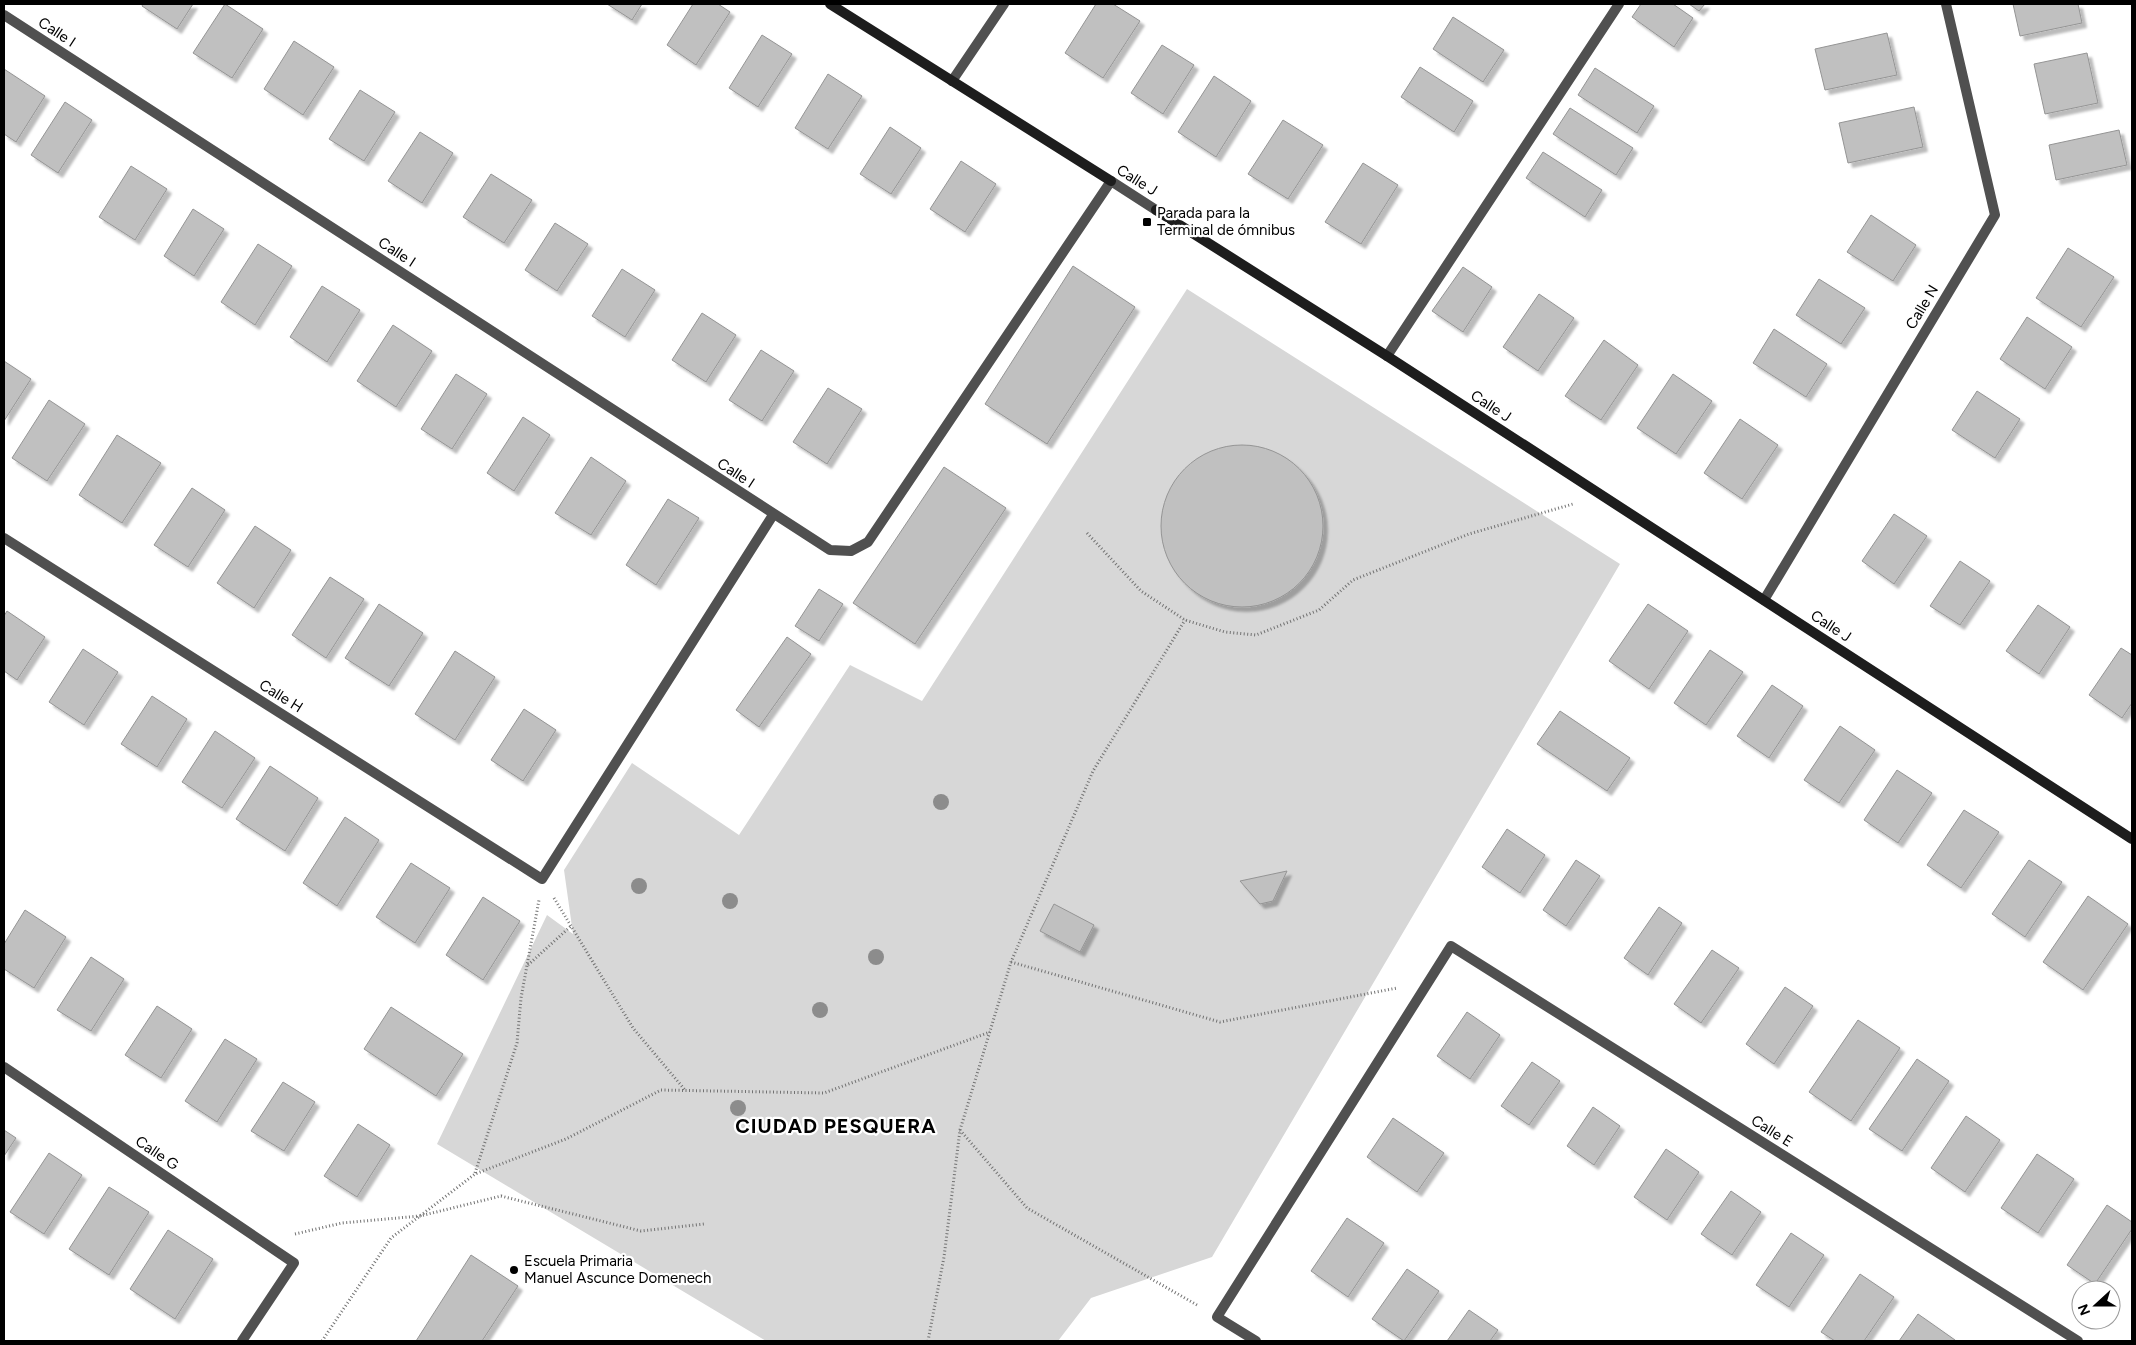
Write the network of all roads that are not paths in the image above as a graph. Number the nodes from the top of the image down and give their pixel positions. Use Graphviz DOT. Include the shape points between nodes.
graph roads {
  1 [pos="830,4"];
  2 [pos="1004,4"];
  3 [pos="1619,4"];
  4 [pos="1946,4"];
  5 [pos="4,15"];
  6 [pos="952,81"];
  7 [pos="1111,181"];
  8 [pos="1387,356"];
  9 [pos="773,515"];
  10 [pos="4,538"];
  11 [pos="1764,600"];
  12 [pos="2132,838"];
  13 [pos="4,1068"];
  14 [pos="242,1341"];
  15 [pos="1256,1341"];
  16 [pos="2078,1341"];
  1 -- 6 [label="street, Calle J"];
  2 -- 6 [label="street"];
  3 -- 8 [label="street"];
  4 -- 11 [label="street, Calle N" via="1995,216"];
  5 -- 9 [label="street, Calle I"];
  6 -- 7 [label="street, Calle J"];
  7 -- 8 [label="street, Calle J"];
  7 -- 9 [label="street, Calle I" via="868,542 851,551 830,550"];
  8 -- 11 [label="street, Calle J"];
  9 -- 10 [label="street, Calle H" via="542,879"];
  11 -- 12 [label="street, Calle J"];
  13 -- 14 [label="street, Calle G" via="294,1264"];
  15 -- 16 [label="street, Calle E" via="1218,1317 1451,946"];
}
